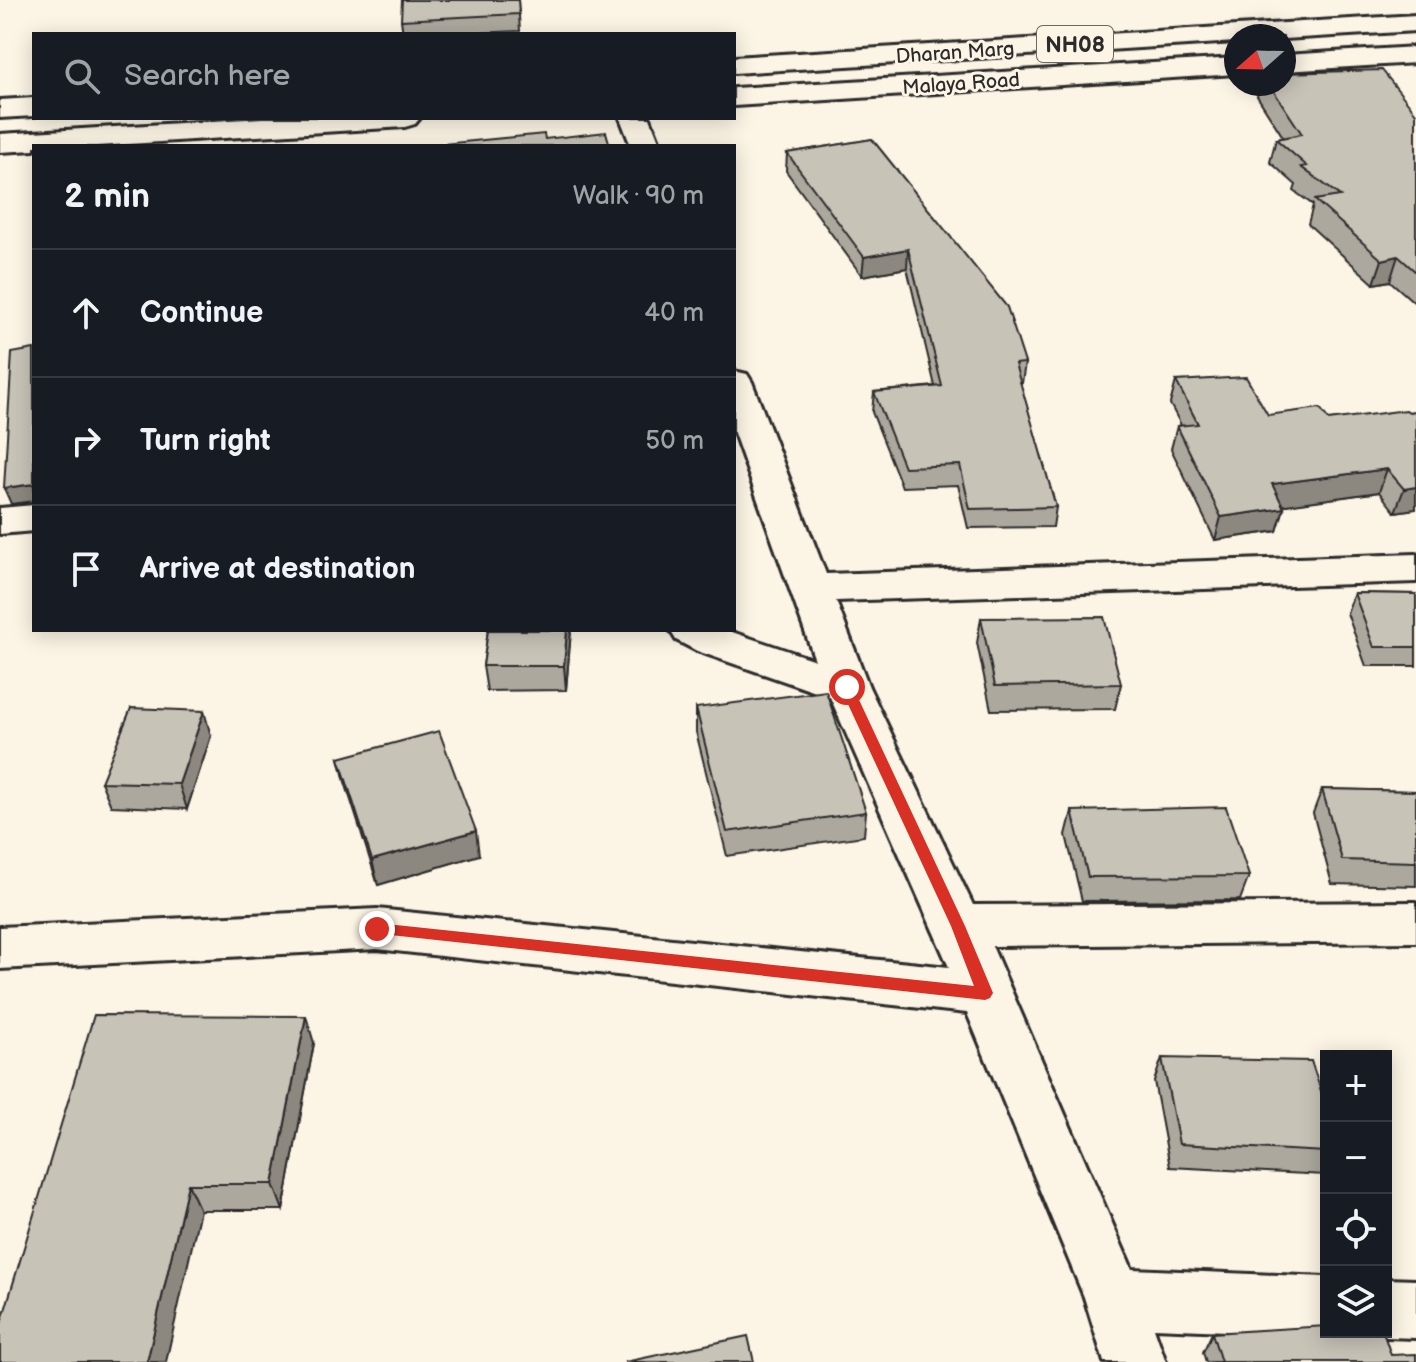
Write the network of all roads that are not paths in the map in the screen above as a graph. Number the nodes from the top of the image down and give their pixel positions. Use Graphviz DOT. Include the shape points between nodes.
graph roads {
  1 [pos="1416,23"];
  2 [pos="1416,55"];
  3 [pos="1296,62"];
  4 [pos="736,65"];
  5 [pos="1224,67"];
  6 [pos="736,97"];
  7 [pos="32,107"];
  8 [pos="0,109"];
  9 [pos="373,120"];
  10 [pos="636,120"];
  11 [pos="0,143"];
  12 [pos="645,144"];
  13 [pos="736,387"];
  14 [pos="32,518"];
  15 [pos="0,521"];
  16 [pos="1416,568"];
  17 [pos="809,588"];
  18 [pos="695,632"];
  19 [pos="847,687"];
  20 [pos="1416,922"];
  21 [pos="958,926"];
  22 [pos="0,948"];
  23 [pos="985,993"];
  24 [pos="1114,1297"];
  25 [pos="1320,1306"];
  26 [pos="1392,1308"];
  27 [pos="1416,1309"];
  28 [pos="1135,1362"];
  1 -- 4 [label="street, Dharan Marg / NH08"];
  2 -- 3 [label="street"];
  5 -- 6 [label="street, Malaya Road / NH08"];
  7 -- 8 [label="street"];
  9 -- 11 [label="street"];
  10 -- 12 [label="street"];
  13 -- 17 [label="street"];
  14 -- 15 [label="street"];
  16 -- 17 [label="street"];
  17 -- 19 [label="street"];
  18 -- 19 [label="street"];
  19 -- 21 [label="street"];
  20 -- 21 [label="street"];
  21 -- 23 [label="street"];
  22 -- 23 [label="street" via="377,929"];
  23 -- 24 [label="street"];
  24 -- 25 [label="street"];
  24 -- 28 [label="street"];
  26 -- 27 [label="street"];
}
